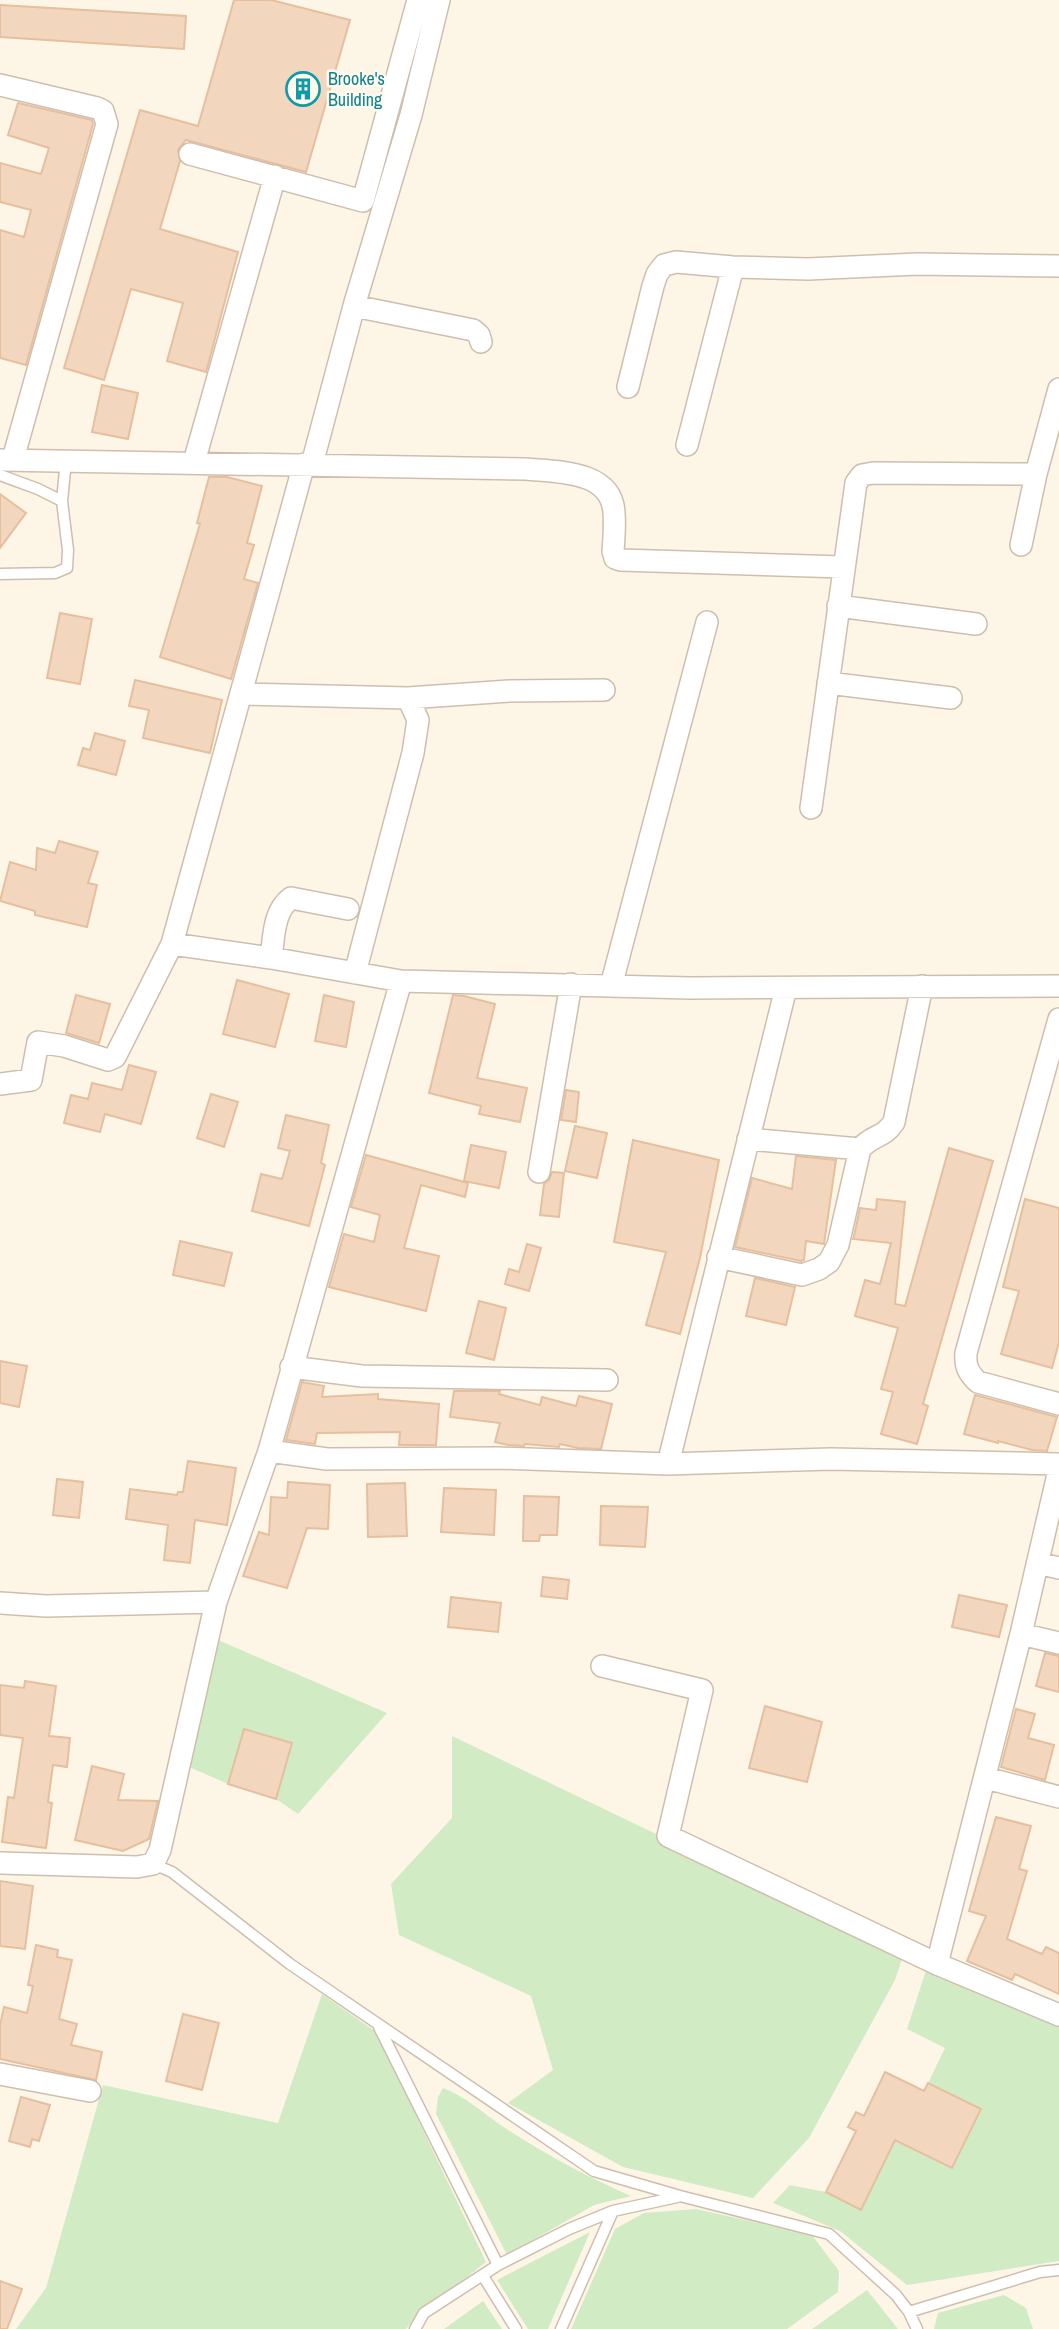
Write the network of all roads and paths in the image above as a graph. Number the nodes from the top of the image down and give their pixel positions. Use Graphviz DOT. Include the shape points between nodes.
graph roads {
  1 [pos="418,0"];
  2 [pos="439,0"];
  3 [pos="0,85"];
  4 [pos="190,154"];
  5 [pos="275,176"];
  6 [pos="1059,266"];
  7 [pos="733,267"];
  8 [pos="354,306"];
  9 [pos="481,342"];
  10 [pos="628,387"];
  11 [pos="1059,389"];
  12 [pos="687,445"];
  13 [pos="66,460"];
  14 [pos="194,462"];
  15 [pos="308,464"];
  16 [pos="4,465"];
  17 [pos="1036,474"];
  18 [pos="62,501"];
  19 [pos="1021,545"];
  20 [pos="843,567"];
  21 [pos="0,575"];
  22 [pos="838,606"];
  23 [pos="707,622"];
  24 [pos="975,624"];
  25 [pos="828,684"];
  26 [pos="604,690"];
  27 [pos="241,694"];
  28 [pos="408,698"];
  29 [pos="951,698"];
  30 [pos="811,808"];
  31 [pos="348,909"];
  32 [pos="172,944"];
  33 [pos="271,958"];
  34 [pos="355,973"];
  35 [pos="401,981"];
  36 [pos="570,985"];
  37 [pos="611,986"];
  38 [pos="922,986"];
  39 [pos="1059,986"];
  40 [pos="786,988"];
  41 [pos="1059,1019"];
  42 [pos="0,1084"];
  43 [pos="748,1139"];
  44 [pos="860,1149"];
  45 [pos="539,1172"];
  46 [pos="718,1257"];
  47 [pos="291,1367"];
  48 [pos="607,1380"];
  49 [pos="1059,1404"];
  50 [pos="268,1451"];
  51 [pos="668,1464"];
  52 [pos="1059,1464"];
  53 [pos="1059,1470"];
  54 [pos="1049,1565"];
  55 [pos="216,1602"];
  56 [pos="0,1603"];
  57 [pos="1021,1634"];
  58 [pos="1059,1643"];
  59 [pos="602,1666"];
  60 [pos="985,1778"];
  61 [pos="1059,1797"];
  62 [pos="0,1863"];
  63 [pos="153,1864"];
  64 [pos="937,1964"];
  65 [pos="1059,2015"];
  66 [pos="378,2025"];
  67 [pos="0,2074"];
  68 [pos="90,2091"];
  69 [pos="680,2196"];
  70 [pos="613,2211"];
  71 [pos="498,2265"];
  72 [pos="1059,2270"];
  73 [pos="483,2276"];
  74 [pos="909,2312"];
  75 [pos="415,2329"];
  76 [pos="516,2329"];
  77 [pos="561,2329"];
  78 [pos="917,2329"];
  1 -- 5 [label="street" via="363,201"];
  2 -- 8 [label="street" via="411,115"];
  3 -- 16 [label="street" via="97,108 107,124"];
  4 -- 5 [label="street"];
  5 -- 14 [label="street"];
  6 -- 7 [label="street"];
  7 -- 10 [label="street" via="664,265 653,286"];
  7 -- 12 [label="street"];
  8 -- 9 [label="street" via="473,330"];
  8 -- 15 [label="street"];
  11 -- 17 [label="street"];
  13 -- 14 [label="street"];
  13 -- 16 [label="street"];
  13 -- 18 [label="lane"];
  14 -- 15 [label="street"];
  15 -- 20 [label="street" via="576,474 608,493 615,510 615,558"];
  15 -- 27 [label="street"];
  16 -- 18 [label="lane"];
  17 -- 19 [label="street"];
  17 -- 20 [label="street" via="862,475 852,496"];
  18 -- 21 [label="lane" via="67,568 55,573"];
  20 -- 22 [label="street"];
  22 -- 24 [label="street"];
  22 -- 25 [label="street"];
  23 -- 37 [label="street"];
  25 -- 29 [label="street"];
  25 -- 30 [label="street"];
  26 -- 28 [label="street"];
  27 -- 28 [label="street"];
  27 -- 32 [label="street"];
  28 -- 34 [label="street" via="418,720 413,753"];
  31 -- 33 [label="street" via="291,898 279,912"];
  32 -- 33 [label="street"];
  32 -- 42 [label="street" via="115,1056 108,1060 38,1042 31,1080"];
  33 -- 34 [label="street"];
  34 -- 35 [label="street"];
  35 -- 36 [label="street"];
  35 -- 47 [label="street"];
  36 -- 37 [label="street"];
  36 -- 45 [label="street"];
  37 -- 40 [label="street"];
  38 -- 39 [label="street"];
  38 -- 40 [label="street"];
  38 -- 44 [label="street" via="894,1122 888,1132 869,1139"];
  40 -- 43 [label="street"];
  41 -- 49 [label="street" via="965,1365 978,1382"];
  43 -- 44 [label="street"];
  43 -- 46 [label="street"];
  44 -- 46 [label="street" via="838,1245 829,1262 802,1275"];
  46 -- 51 [label="street"];
  47 -- 48 [label="street" via="362,1376"];
  47 -- 50 [label="street"];
  50 -- 51 [label="street" via="327,1459 498,1458"];
  50 -- 55 [label="street"];
  51 -- 52 [label="street" via="831,1459"];
  53 -- 54 [label="street"];
  54 -- 57 [label="street"];
  55 -- 56 [label="street"];
  55 -- 63 [label="street" via="164,1837"];
  57 -- 58 [label="street"];
  57 -- 60 [label="street"];
  59 -- 64 [label="street" via="702,1690 668,1836"];
  60 -- 61 [label="street"];
  60 -- 64 [label="street"];
  62 -- 63 [label="street"];
  63 -- 66 [label="lane" via="173,1871 290,1965"];
  64 -- 65 [label="street"];
  66 -- 69 [label="lane" via="594,2171"];
  66 -- 71 [label="lane"];
  67 -- 68 [label="street"];
  69 -- 70 [label="lane"];
  69 -- 74 [label="lane" via="829,2234"];
  70 -- 71 [label="lane"];
  70 -- 77 [label="lane"];
  71 -- 73 [label="lane"];
  72 -- 74 [label="lane"];
  73 -- 75 [label="lane" via="424,2313"];
  73 -- 76 [label="lane"];
  74 -- 78 [label="lane"];
}
